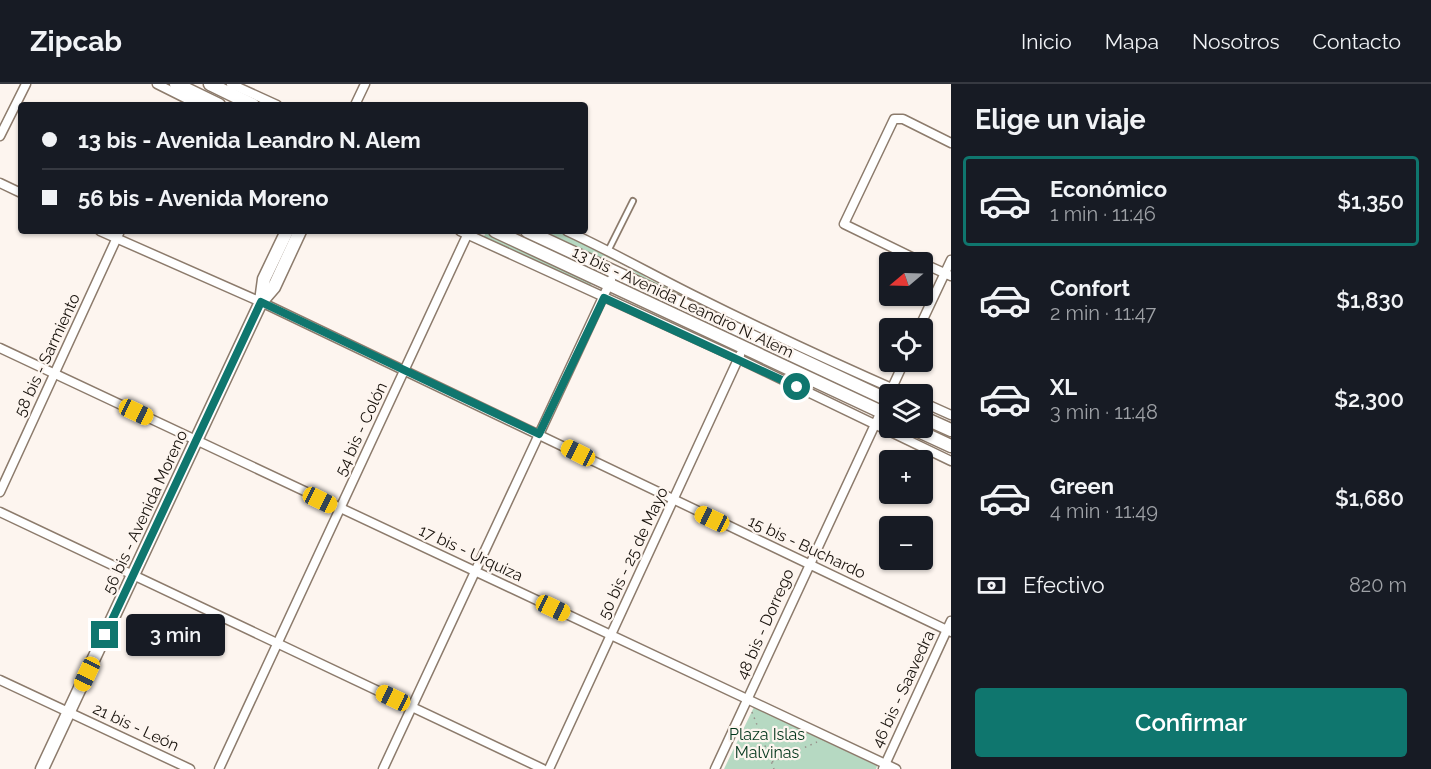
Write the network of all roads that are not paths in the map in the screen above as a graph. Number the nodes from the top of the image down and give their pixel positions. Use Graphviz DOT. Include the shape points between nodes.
graph roads {
  1 [pos="26,84"];
  2 [pos="157,84"];
  3 [pos="210,84"];
  4 [pos="231,84"];
  5 [pos="365,84"];
  6 [pos="182,88"];
  7 [pos="196,102"];
  8 [pos="212,102"];
  9 [pos="247,102"];
  10 [pos="270,102"];
  11 [pos="356,102"];
  12 [pos="0,136"];
  13 [pos="951,143"];
  14 [pos="0,183"];
  15 [pos="18,192"];
  16 [pos="633,201"];
  17 [pos="286,234"];
  18 [pos="299,234"];
  19 [pos="464,234"];
  20 [pos="470,234"];
  21 [pos="500,234"];
  22 [pos="533,234"];
  23 [pos="573,234"];
  24 [pos="118,235"];
  25 [pos="608,251"];
  26 [pos="900,252"];
  27 [pos="951,260"];
  28 [pos="933,268"];
  29 [pos="615,272"];
  30 [pos="948,275"];
  31 [pos="606,292"];
  32 [pos="261,302"];
  33 [pos="924,318"];
  34 [pos="0,348"];
  35 [pos="741,353"];
  36 [pos="405,371"];
  37 [pos="55,375"];
  38 [pos="879,391"];
  39 [pos="879,391"];
  40 [pos="933,407"];
  41 [pos="879,411"];
  42 [pos="951,415"];
  43 [pos="879,420"];
  44 [pos="933,422"];
  45 [pos="875,424"];
  46 [pos="951,430"];
  47 [pos="539,434"];
  48 [pos="933,438"];
  49 [pos="197,441"];
  50 [pos="951,446"];
  51 [pos="951,460"];
  52 [pos="0,492"];
  53 [pos="674,501"];
  54 [pos="340,509"];
  55 [pos="0,513"];
  56 [pos="809,564"];
  57 [pos="475,571"];
  58 [pos="133,577"];
  59 [pos="951,621"];
  60 [pos="949,631"];
  61 [pos="611,636"];
  62 [pos="276,644"];
  63 [pos="0,680"];
  64 [pos="748,700"];
  65 [pos="412,707"];
  66 [pos="69,713"];
  67 [pos="884,767"];
  68 [pos="42,769"];
  69 [pos="190,769"];
  70 [pos="219,769"];
  71 [pos="383,769"];
  72 [pos="543,769"];
  73 [pos="549,769"];
  74 [pos="715,769"];
  75 [pos="896,769"];
  1 -- 12 [label="street"];
  2 -- 6 [label="street"];
  3 -- 9 [label="main road"];
  4 -- 10 [label="street"];
  5 -- 11 [label="street"];
  6 -- 7 [label="street"];
  6 -- 8 [label="main road"];
  13 -- 26 [label="street" via="903,119 894,119 843,224"];
  14 -- 15 [label="street"];
  16 -- 25 [label="lane"];
  17 -- 32 [label="main road, 56 bis - Avenida Moreno" via="264,279"];
  18 -- 32 [label="main road, 56 bis - Avenida Moreno" via="273,287"];
  19 -- 36 [label="street, 54 bis - Colón"];
  20 -- 31 [label="street, 13 bis - Avenida Leandro N. Alem"];
  21 -- 31 [label="main road, 13 bis - Avenida Leandro N. Alem"];
  22 -- 29 [label="main road, 13 bis - Avenida Leandro N. Alem"];
  23 -- 25 [label="street, 13 bis - Avenida Leandro N. Alem"];
  24 -- 32 [label="street, 15 bis - Buchardo"];
  24 -- 37 [label="street, 58 bis - Sarmiento"];
  25 -- 38 [label="street, 13 bis - Avenida Leandro N. Alem"];
  27 -- 30 [label="street"];
  28 -- 30 [label="street"];
  29 -- 31 [label="street"];
  29 -- 39 [label="main road, 13 bis - Avenida Leandro N. Alem"];
  30 -- 33 [label="street"];
  31 -- 35 [label="main road, 13 bis - Avenida Leandro N. Alem"];
  31 -- 47 [label="street"];
  32 -- 36 [label="street, 15 bis - Buchardo"];
  32 -- 49 [label="main road, 56 bis - Avenida Moreno"];
  34 -- 37 [label="street, 17 bis - Urquiza"];
  35 -- 41 [label="main road, 13 bis - Avenida Leandro N. Alem"];
  35 -- 45 [label="street, 13 bis - Avenida Leandro N. Alem"];
  35 -- 53 [label="street, 50 bis - 25 de Mayo"];
  36 -- 47 [label="street, 15 bis - Buchardo"];
  36 -- 54 [label="street, 54 bis - Colón"];
  37 -- 49 [label="street, 17 bis - Urquiza"];
  37 -- 52 [label="street, 58 bis - Sarmiento"];
  40 -- 42 [label="street"];
  43 -- 45 [label="street, 48 bis - Dorrego"];
  44 -- 46 [label="main road"];
  45 -- 51 [label="street, 13 bis - Avenida Leandro N. Alem"];
  45 -- 56 [label="street, 48 bis - Dorrego"];
  47 -- 53 [label="street, 15 bis - Buchardo"];
  47 -- 57 [label="street"];
  48 -- 50 [label="main road"];
  49 -- 54 [label="street, 17 bis - Urquiza"];
  49 -- 58 [label="main road, 56 bis - Avenida Moreno"];
  53 -- 56 [label="street, 15 bis - Buchardo"];
  53 -- 61 [label="street, 50 bis - 25 de Mayo"];
  54 -- 57 [label="street, 17 bis - Urquiza"];
  54 -- 62 [label="street, 54 bis - Colón"];
  55 -- 58 [label="street"];
  56 -- 60 [label="street, 15 bis - Buchardo"];
  56 -- 64 [label="street, 48 bis - Dorrego"];
  57 -- 61 [label="street, 17 bis - Urquiza"];
  57 -- 65 [label="street"];
  58 -- 62 [label="street"];
  58 -- 66 [label="main road, 56 bis - Avenida Moreno"];
  59 -- 60 [label="street, 46 bis - Saavedra"];
  60 -- 67 [label="street, 46 bis - Saavedra"];
  61 -- 64 [label="street, 17 bis - Urquiza"];
  61 -- 73 [label="street, 50 bis - 25 de Mayo"];
  62 -- 65 [label="street"];
  62 -- 70 [label="street, 54 bis - Colón"];
  63 -- 66 [label="street, 21 bis - León"];
  64 -- 67 [label="street, 17 bis - Urquiza"];
  64 -- 74 [label="street, 48 bis - Dorrego"];
  65 -- 71 [label="street"];
  65 -- 72 [label="street"];
  66 -- 68 [label="main road, 56 bis - Avenida Moreno"];
  66 -- 69 [label="street, 21 bis - León"];
  67 -- 75 [label="street, 17 bis - Urquiza"];
}
